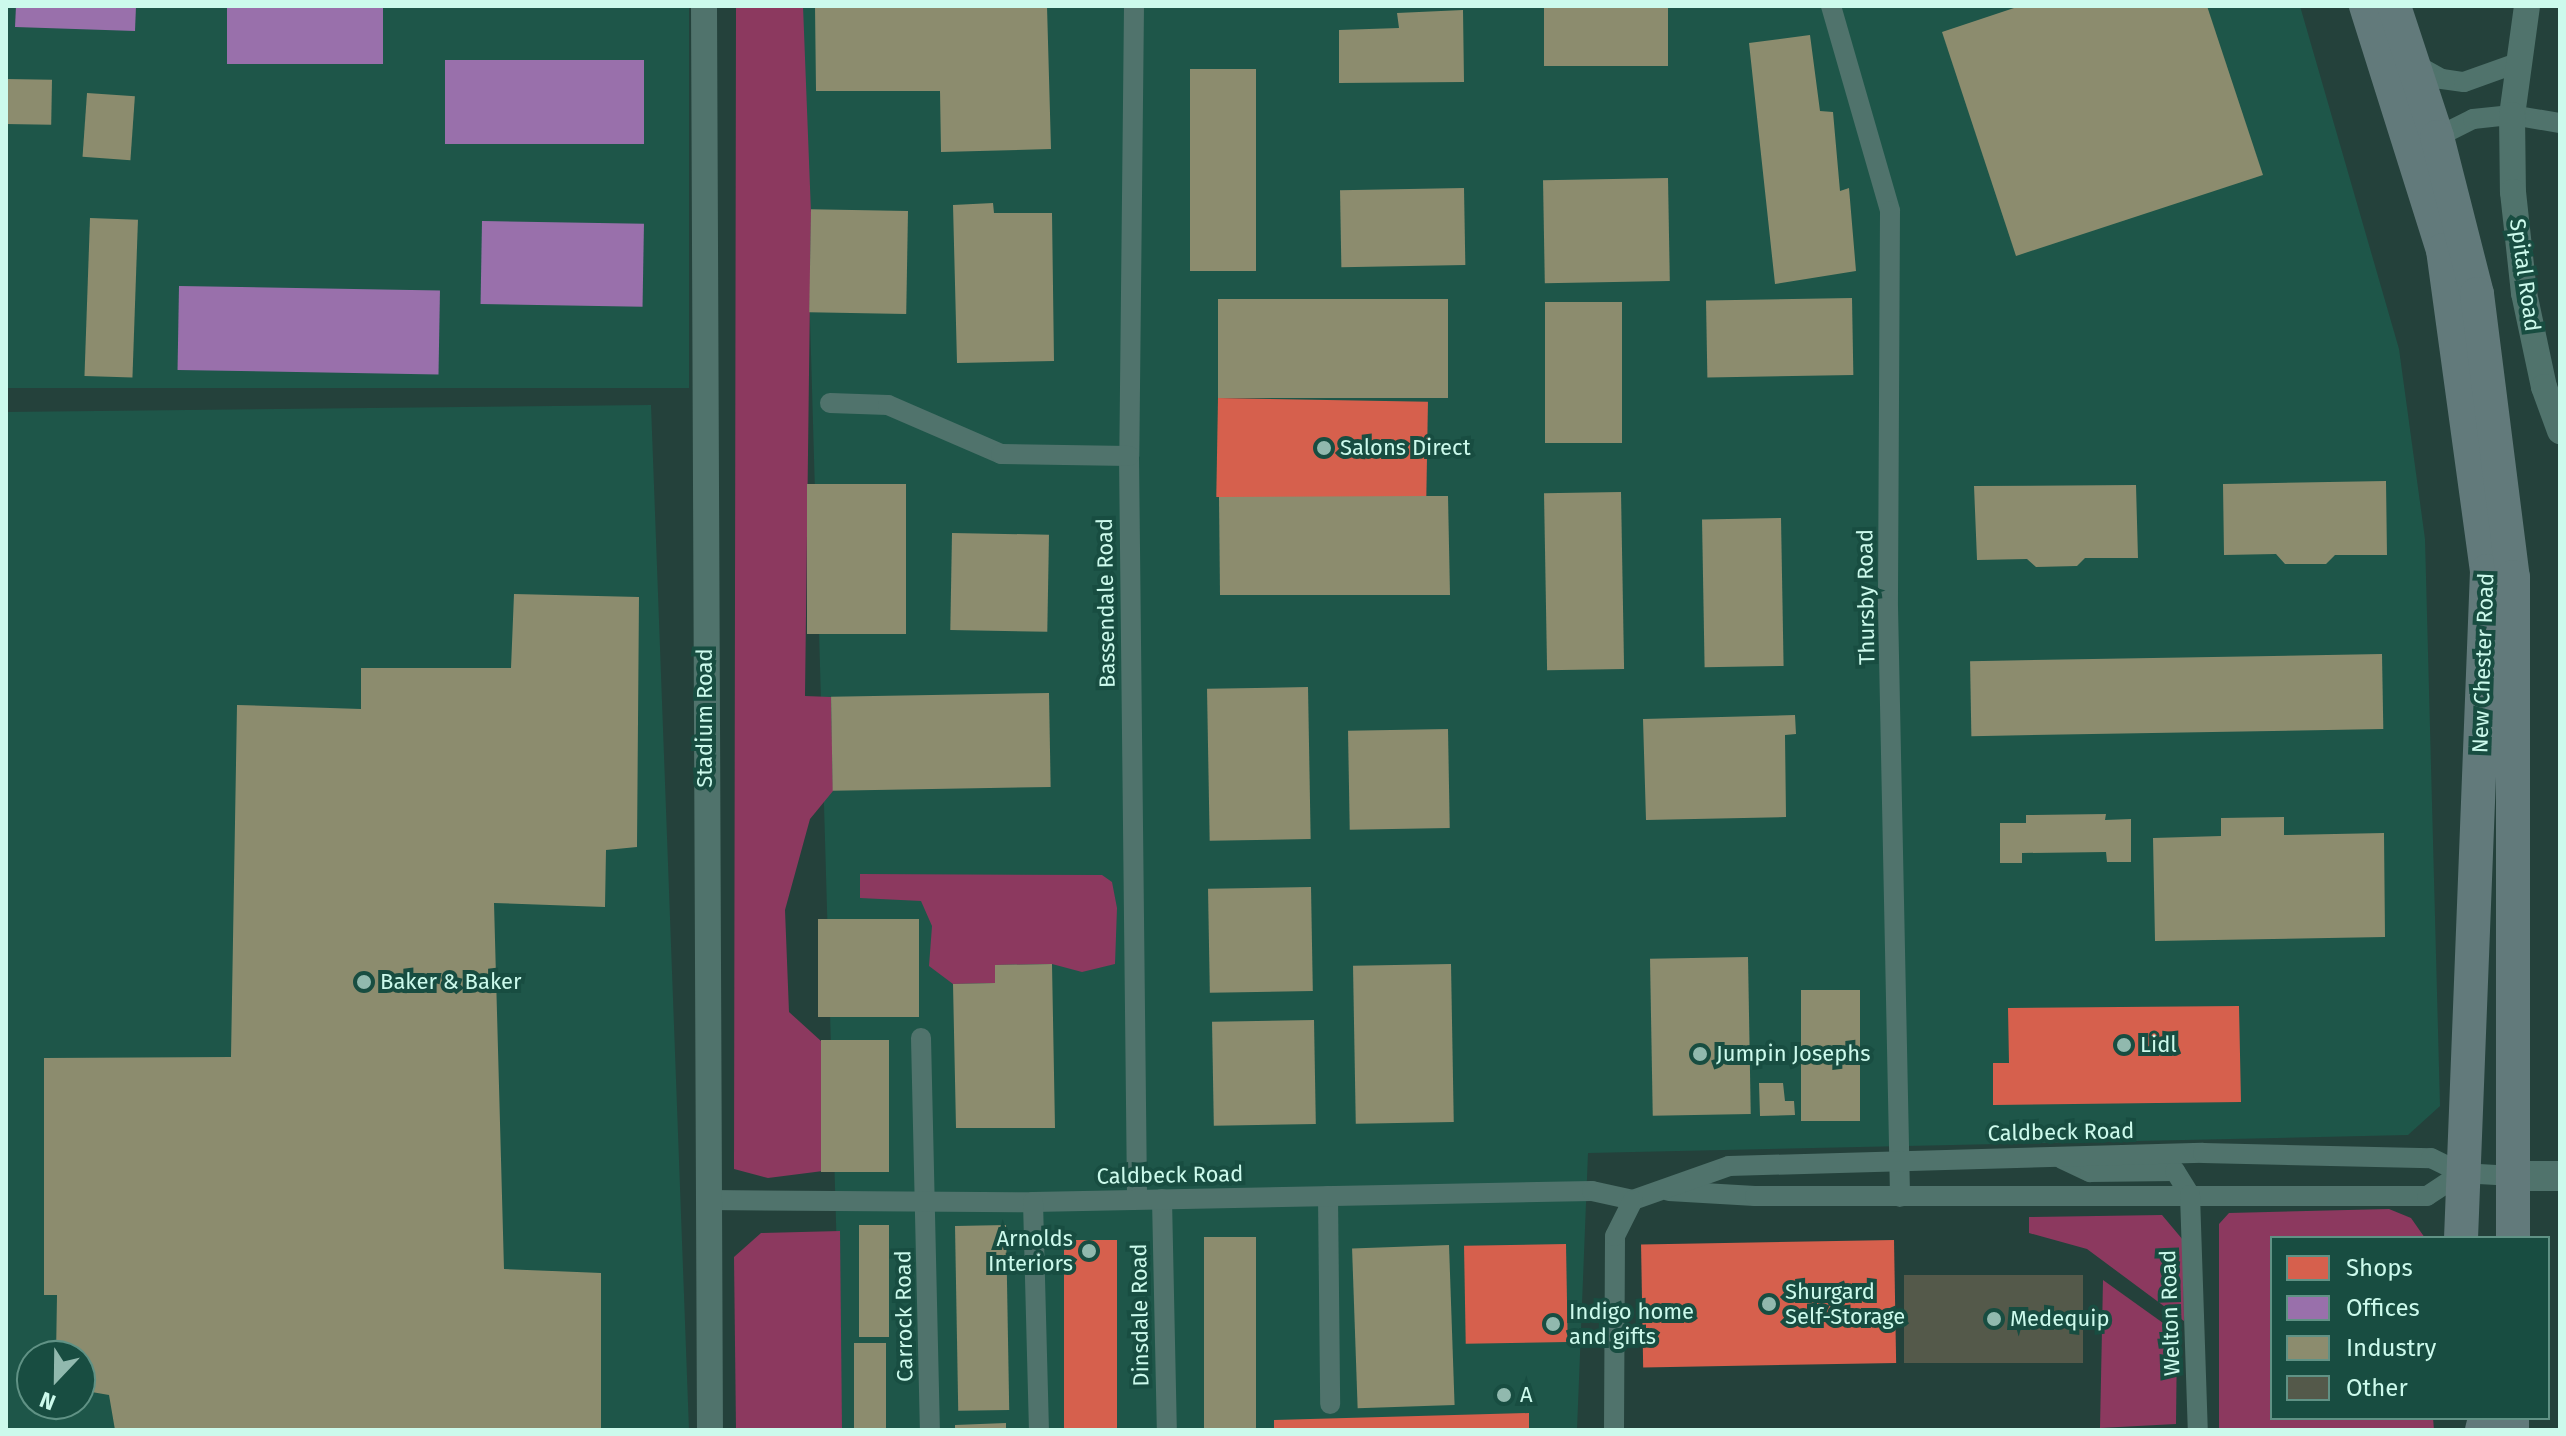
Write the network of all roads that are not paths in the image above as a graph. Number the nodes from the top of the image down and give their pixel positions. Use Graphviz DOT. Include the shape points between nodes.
graph roads {
  1 [pos="704,6"];
  2 [pos="1134,6"];
  3 [pos="1831,6"];
  4 [pos="2366,6"];
  5 [pos="2394,6"];
  6 [pos="2527,6"];
  7 [pos="2411,62"];
  8 [pos="2517,63"];
  9 [pos="2512,115"];
  10 [pos="2560,123"];
  11 [pos="2437,137"];
  12 [pos="830,403"];
  13 [pos="2560,431"];
  14 [pos="1129,456"];
  15 [pos="2513,827"];
  16 [pos="921,1038"];
  17 [pos="2057,1156"];
  18 [pos="1899,1158"];
  19 [pos="2462,1173"];
  20 [pos="2513,1176"];
  21 [pos="2560,1176"];
  22 [pos="1661,1190"];
  23 [pos="2190,1195"];
  24 [pos="1328,1196"];
  25 [pos="1900,1197"];
  26 [pos="1137,1199"];
  27 [pos="1162,1199"];
  28 [pos="707,1200"];
  29 [pos="1633,1200"];
  30 [pos="926,1201"];
  31 [pos="1033,1202"];
  32 [pos="2461,1236"];
  33 [pos="2489,1236"];
  34 [pos="2513,1236"];
  35 [pos="1330,1404"];
  36 [pos="710,1430"];
  37 [pos="930,1430"];
  38 [pos="1039,1430"];
  39 [pos="1167,1430"];
  40 [pos="1614,1430"];
  41 [pos="2198,1430"];
  1 -- 28 [label="street, Stadium Road"];
  2 -- 14 [label="street, Bassendale Road"];
  3 -- 18 [label="street, Thursby Road" via="1890,211 1888,607"];
  4 -- 19 [label="highway, New Chester Road" via="2443,250 2487,571"];
  5 -- 7 [label="highway, New Chester Road"];
  6 -- 8 [label="street, Spital Road"];
  7 -- 8 [label="street" via="2442,79 2464,82"];
  7 -- 11 [label="highway, New Chester Road"];
  8 -- 9 [label="street, Spital Road"];
  9 -- 10 [label="street"];
  9 -- 11 [label="street" via="2473,119"];
  9 -- 13 [label="street, Spital Road" via="2524,293 2544,387"];
  11 -- 15 [label="highway, New Chester Road" via="2477,294 2513,577"];
  12 -- 14 [label="street" via="888,405 1001,454"];
  14 -- 26 [label="street, Bassendale Road"];
  15 -- 19 [label="highway" via="2492,932 2486,1139"];
  15 -- 20 [label="highway, New Chester Road"];
  16 -- 30 [label="street, Carrock Road"];
  17 -- 18 [label="street, Caldbeck Road"];
  17 -- 19 [label="street, Caldbeck Road" via="2431,1158"];
  17 -- 23 [label="street" via="2090,1172 2175,1171"];
  18 -- 22 [label="street, Caldbeck Road" via="1729,1166"];
  18 -- 25 [label="street, Thursby Road"];
  19 -- 20 [label="street, Caldbeck Road"];
  19 -- 23 [label="street, Caldbeck Road" via="2427,1196"];
  19 -- 32 [label="highway, New Chester Road"];
  20 -- 21 [label="main road"];
  20 -- 33 [label="highway" via="2489,1215"];
  20 -- 34 [label="highway, New Chester Road"];
  22 -- 25 [label="street, Caldbeck Road"];
  22 -- 29 [label="street, Caldbeck Road"];
  23 -- 25 [label="street, Caldbeck Road"];
  23 -- 41 [label="street, Welton Road"];
  24 -- 27 [label="street, Caldbeck Road"];
  24 -- 29 [label="street, Caldbeck Road" via="1592,1191"];
  24 -- 35 [label="street"];
  26 -- 27 [label="street, Caldbeck Road"];
  26 -- 31 [label="street, Caldbeck Road"];
  27 -- 39 [label="street, Dinsdale Road"];
  28 -- 30 [label="street, Caldbeck Road"];
  28 -- 36 [label="street, Stadium Road"];
  29 -- 40 [label="street" via="1615,1236"];
  30 -- 31 [label="street, Caldbeck Road"];
  30 -- 37 [label="street, Carrock Road"];
  31 -- 38 [label="street"];
}
